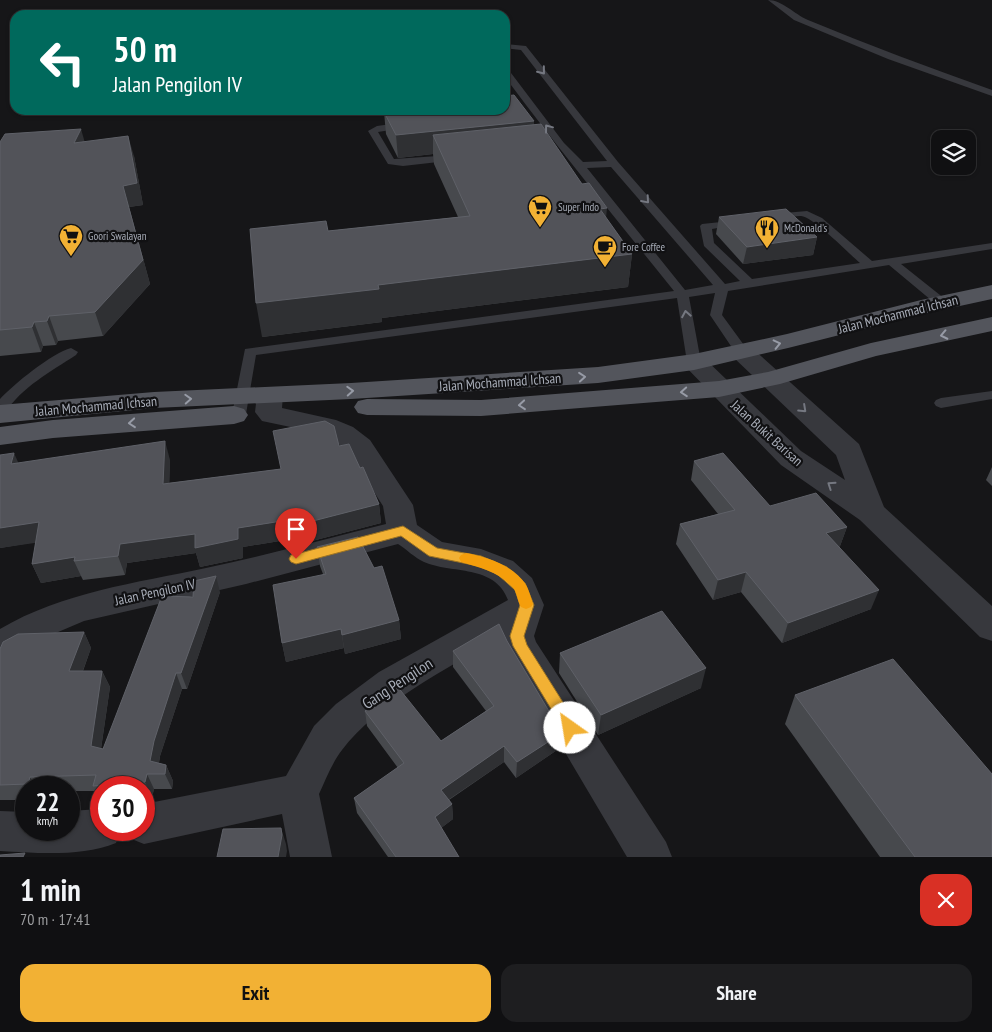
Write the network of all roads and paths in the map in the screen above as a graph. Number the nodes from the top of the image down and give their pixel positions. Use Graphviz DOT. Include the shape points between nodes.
graph roads {
  1 [pos="771,0"];
  2 [pos="510,47"];
  3 [pos="510,78"];
  4 [pos="992,93"];
  5 [pos="414,124"];
  6 [pos="461,157"];
  7 [pos="614,164"];
  8 [pos="580,165"];
  9 [pos="765,218"];
  10 [pos="745,221"];
  11 [pos="992,246"];
  12 [pos="891,261"];
  13 [pos="868,264"];
  14 [pos="749,283"];
  15 [pos="722,288"];
  16 [pos="992,292"];
  17 [pos="682,294"];
  18 [pos="941,302"];
  19 [pos="992,324"];
  20 [pos="71,352"];
  21 [pos="742,352"];
  22 [pos="694,362"];
  23 [pos="771,379"];
  24 [pos="719,389"];
  25 [pos="992,395"];
  26 [pos="941,403"];
  27 [pos="255,404"];
  28 [pos="0,410"];
  29 [pos="0,414"];
  30 [pos="0,436"];
  31 [pos="871,512"];
  32 [pos="403,531"];
  33 [pos="527,605"];
  34 [pos="992,627"];
  35 [pos="0,646"];
  36 [pos="298,792"];
  37 [pos="155,822"];
  38 [pos="90,830"];
  39 [pos="0,831"];
  40 [pos="311,857"];
  41 [pos="651,857"];
  1 -- 4 [label="lane" via="797,18 891,57"];
  2 -- 7 [label="lane, one-way" via="523,48"];
  8 -- 3 [label="lane, one-way" via="557,146"];
  5 -- 6 [label="lane" via="374,130 391,162"];
  7 -- 8 [label="lane"];
  7 -- 15 [label="lane, one-way"];
  8 -- 17 [label="lane"];
  9 -- 13 [label="lane" via="803,213 818,220"];
  10 -- 14 [label="lane" via="706,226 708,244"];
  11 -- 12 [label="lane"];
  12 -- 13 [label="lane"];
  12 -- 18 [label="lane"];
  13 -- 14 [label="lane"];
  14 -- 15 [label="lane"];
  15 -- 17 [label="lane"];
  15 -- 21 [label="lane" via="716,315"];
  16 -- 18 [label="main road, Jalan Mochammad Ichsan"];
  22 -- 17 [label="lane, one-way"];
  17 -- 27 [label="lane" via="250,352"];
  21 -- 18 [label="main road, Jalan Mochammad Ichsan, one-way"];
  19 -- 23 [label="main road, Jalan Mochammad Ichsan, one-way" via="871,350"];
  20 -- 28 [label="lane" via="30,380 3,403"];
  21 -- 22 [label="main road, Jalan Mochammad Ichsan"];
  21 -- 23 [label="street, Jalan Bukit Barisan"];
  22 -- 24 [label="street, Jalan Bukit Barisan"];
  27 -- 22 [label="main road, Jalan Mochammad Ichsan, one-way" via="598,375"];
  23 -- 24 [label="main road, Jalan Mochammad Ichsan"];
  23 -- 31 [label="street, Jalan Bukit Barisan, one-way" via="849,451"];
  24 -- 27 [label="main road, Jalan Mochammad Ichsan, one-way" via="481,408"];
  31 -- 24 [label="street, Jalan Bukit Barisan, one-way" via="791,458"];
  25 -- 26 [label="lane"];
  29 -- 27 [label="main road, Jalan Mochammad Ichsan, one-way" via="154,400"];
  27 -- 30 [label="main road, Jalan Mochammad Ichsan, one-way"];
  27 -- 32 [label="street" via="278,417 326,426 344,433 360,447 398,505"];
  31 -- 34 [label="street, Jalan Bukit Barisan"];
  32 -- 33 [label="street" via="434,553 481,561 502,570 520,587"];
  32 -- 35 [label="street, Jalan Pengilon IV" via="224,577 107,602 54,618"];
  33 -- 36 [label="street, Gang Pengilon" via="392,683 349,716 328,738"];
  33 -- 41 [label="street" via="517,636 520,646"];
  36 -- 37 [label="street"];
  36 -- 40 [label="street"];
  38 -- 39 [label="street" via="40,833"];
}
